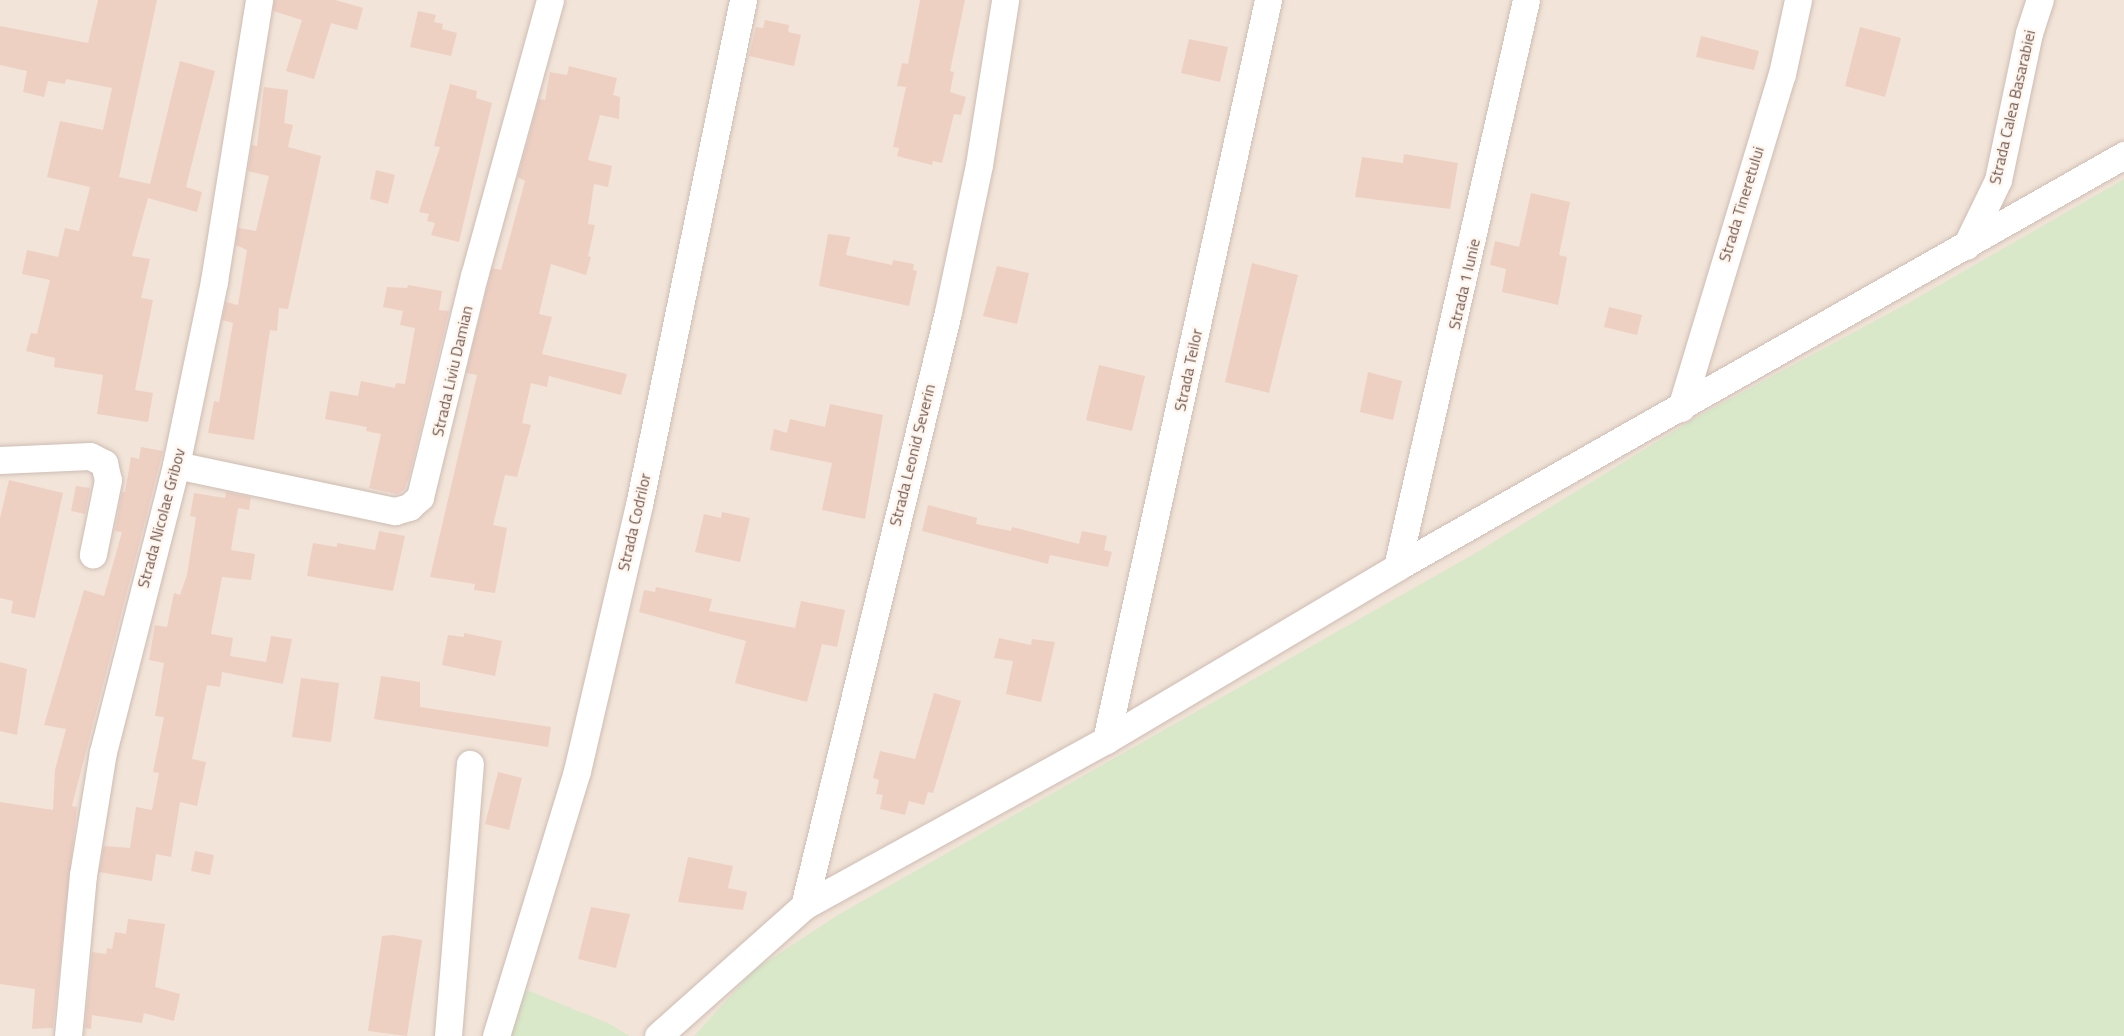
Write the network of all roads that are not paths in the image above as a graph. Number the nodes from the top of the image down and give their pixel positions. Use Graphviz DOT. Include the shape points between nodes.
graph roads {
  1 [pos="259,0"];
  2 [pos="550,0"];
  3 [pos="743,0"];
  4 [pos="1005,0"];
  5 [pos="1268,0"];
  6 [pos="1526,0"];
  7 [pos="1797,0"];
  8 [pos="2040,0"];
  9 [pos="2124,155"];
  10 [pos="1966,246"];
  11 [pos="1681,408"];
  12 [pos="0,460"];
  13 [pos="176,465"];
  14 [pos="93,554"];
  15 [pos="1397,567"];
  16 [pos="1106,740"];
  17 [pos="470,764"];
  18 [pos="804,906"];
  19 [pos="69,1036"];
  20 [pos="448,1036"];
  21 [pos="496,1036"];
  22 [pos="658,1036"];
  1 -- 13 [label="street, Strada Nicolae Gribov" via="214,281"];
  2 -- 13 [label="street, Strada Liviu Damian" via="474,276 420,497 409,507 395,511"];
  3 -- 21 [label="street, Strada Codrilor" via="639,505 577,771"];
  4 -- 18 [label="street, Strada Leonid Severin" via="979,165 948,312"];
  5 -- 16 [label="street, Strada Teilor"];
  6 -- 15 [label="street, Strada 1 Iunie"];
  7 -- 11 [label="street, Strada Tineretului" via="1782,74"];
  8 -- 10 [label="street, Strada Calea Basarabiei" via="2029,33 1998,180"];
  9 -- 10 [label="street"];
  10 -- 11 [label="street"];
  11 -- 15 [label="street"];
  12 -- 14 [label="street" via="90,456 104,463 108,480"];
  13 -- 19 [label="street, Strada Nicolae Gribov" via="103,752 83,875"];
  15 -- 16 [label="street"];
  16 -- 18 [label="street"];
  17 -- 20 [label="street"];
  18 -- 22 [label="street"];
}
